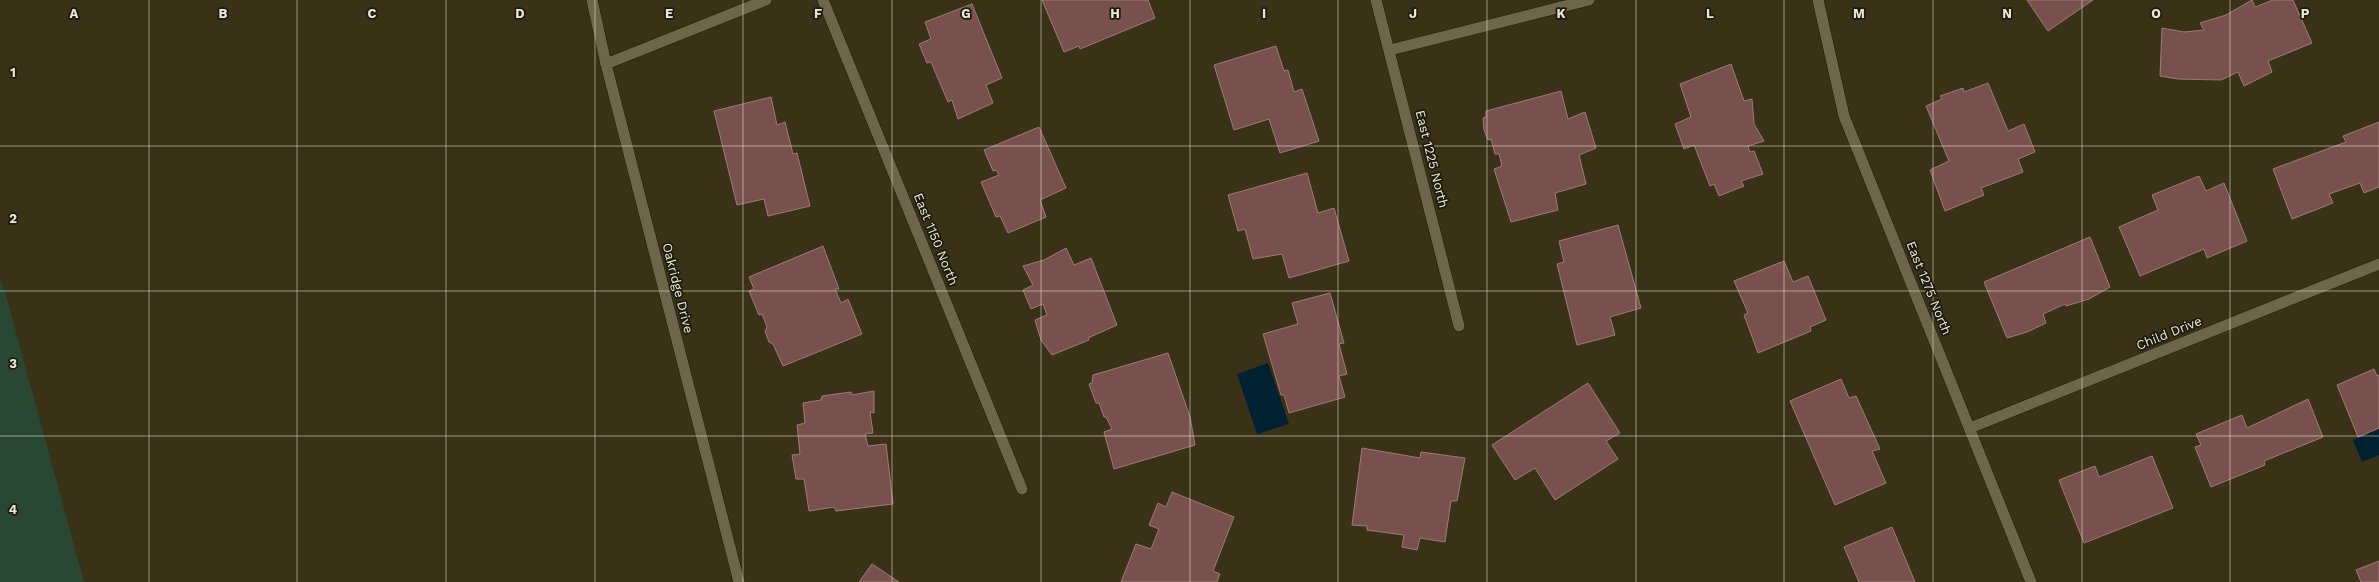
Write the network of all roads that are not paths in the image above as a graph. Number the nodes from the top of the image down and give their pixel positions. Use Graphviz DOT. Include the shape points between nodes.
graph roads {
  1 [pos="592,0"];
  2 [pos="766,0"];
  3 [pos="823,0"];
  4 [pos="1376,0"];
  5 [pos="1589,0"];
  6 [pos="1818,0"];
  7 [pos="1390,50"];
  8 [pos="606,64"];
  9 [pos="2379,264"];
  10 [pos="1459,326"];
  11 [pos="1970,428"];
  12 [pos="1022,489"];
  13 [pos="739,582"];
  14 [pos="2031,582"];
  1 -- 8 [label="street, Oakridge Drive"];
  2 -- 8 [label="street"];
  3 -- 12 [label="street, East 1150 North"];
  4 -- 7 [label="street, East 1225 North"];
  5 -- 7 [label="street"];
  6 -- 11 [label="street, East 1275 North" via="1844,116"];
  7 -- 10 [label="street, East 1225 North"];
  8 -- 13 [label="street, Oakridge Drive"];
  9 -- 11 [label="street, Child Drive"];
  11 -- 14 [label="street, East 1275 North"];
}
